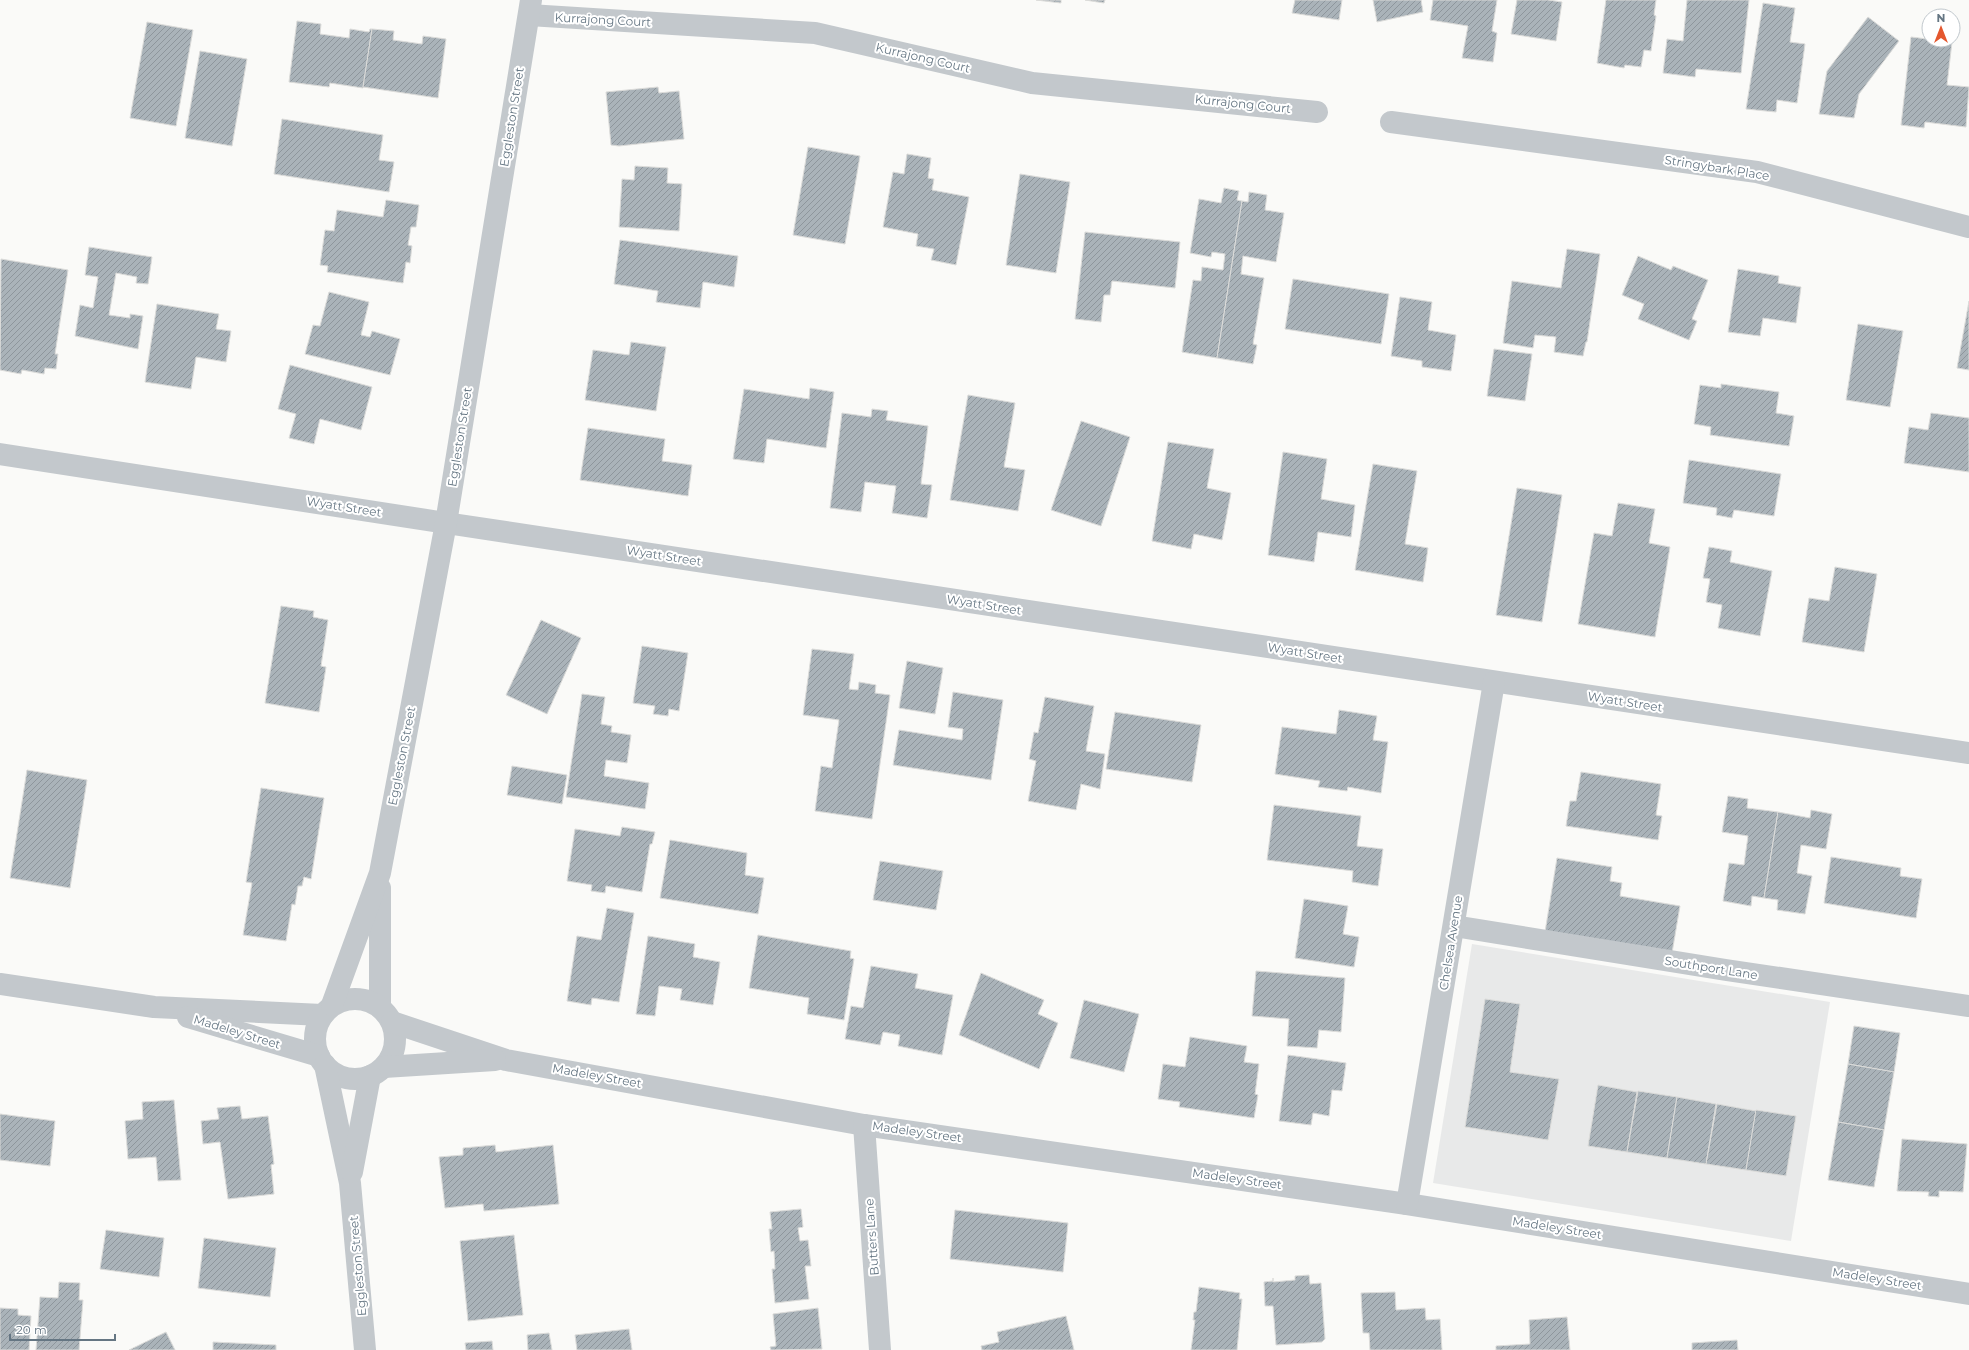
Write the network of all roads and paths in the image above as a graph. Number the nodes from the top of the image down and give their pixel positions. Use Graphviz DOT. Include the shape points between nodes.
graph roads {
  1 [pos="530,8"];
  2 [pos="1317,112"];
  3 [pos="1391,122"];
  4 [pos="1969,227"];
  5 [pos="0,454"];
  6 [pos="446,523"];
  7 [pos="1494,682"];
  8 [pos="1969,753"];
  9 [pos="380,873"];
  10 [pos="1454,926"];
  11 [pos="0,984"];
  12 [pos="1969,1006"];
  13 [pos="154,1007"];
  14 [pos="327,1010"];
  15 [pos="386,1014"];
  16 [pos="322,1060"];
  17 [pos="506,1060"];
  18 [pos="377,1072"];
  19 [pos="864,1125"];
  20 [pos="350,1182"];
  21 [pos="1407,1204"];
  22 [pos="1969,1294"];
  23 [pos="365,1350"];
  24 [pos="880,1350"];
  1 -- 2 [label="street, Kurrajong Court" via="815,33 1032,83"];
  1 -- 6 [label="street, Eggleston Street"];
  3 -- 4 [label="street, Stringybark Place" via="1757,172"];
  5 -- 6 [label="street, Wyatt Street"];
  6 -- 7 [label="street, Wyatt Street"];
  6 -- 9 [label="street, Eggleston Street"];
  7 -- 8 [label="street, Wyatt Street"];
  7 -- 10 [label="street, Chelsea Avenue"];
  9 -- 14 [label="street, Eggleston Street"];
  9 -- 15 [label="street, Eggleston Street"];
  10 -- 12 [label="street, Southport Lane"];
  10 -- 21 [label="street, Chelsea Avenue"];
  11 -- 13 [label="street, Madeley Street"];
  13 -- 14 [label="street, Madeley Street"];
  13 -- 16 [label="street, Madeley Street"];
  14 -- 15 [label="street" via="344,1000 356,998 369,1001"];
  14 -- 16 [label="street" via="316,1028 315,1042"];
  15 -- 17 [label="street, Madeley Street"];
  15 -- 18 [label="street" via="395,1033 395,1046 391,1057"];
  16 -- 18 [label="street" via="338,1075 353,1079"];
  16 -- 20 [label="street, Eggleston Street"];
  17 -- 18 [label="street, Madeley Street"];
  17 -- 19 [label="street, Madeley Street"];
  18 -- 20 [label="street, Eggleston Street"];
  19 -- 21 [label="street, Madeley Street"];
  19 -- 24 [label="street, Butters Lane"];
  20 -- 23 [label="street, Eggleston Street"];
  21 -- 22 [label="street, Madeley Street"];
}
